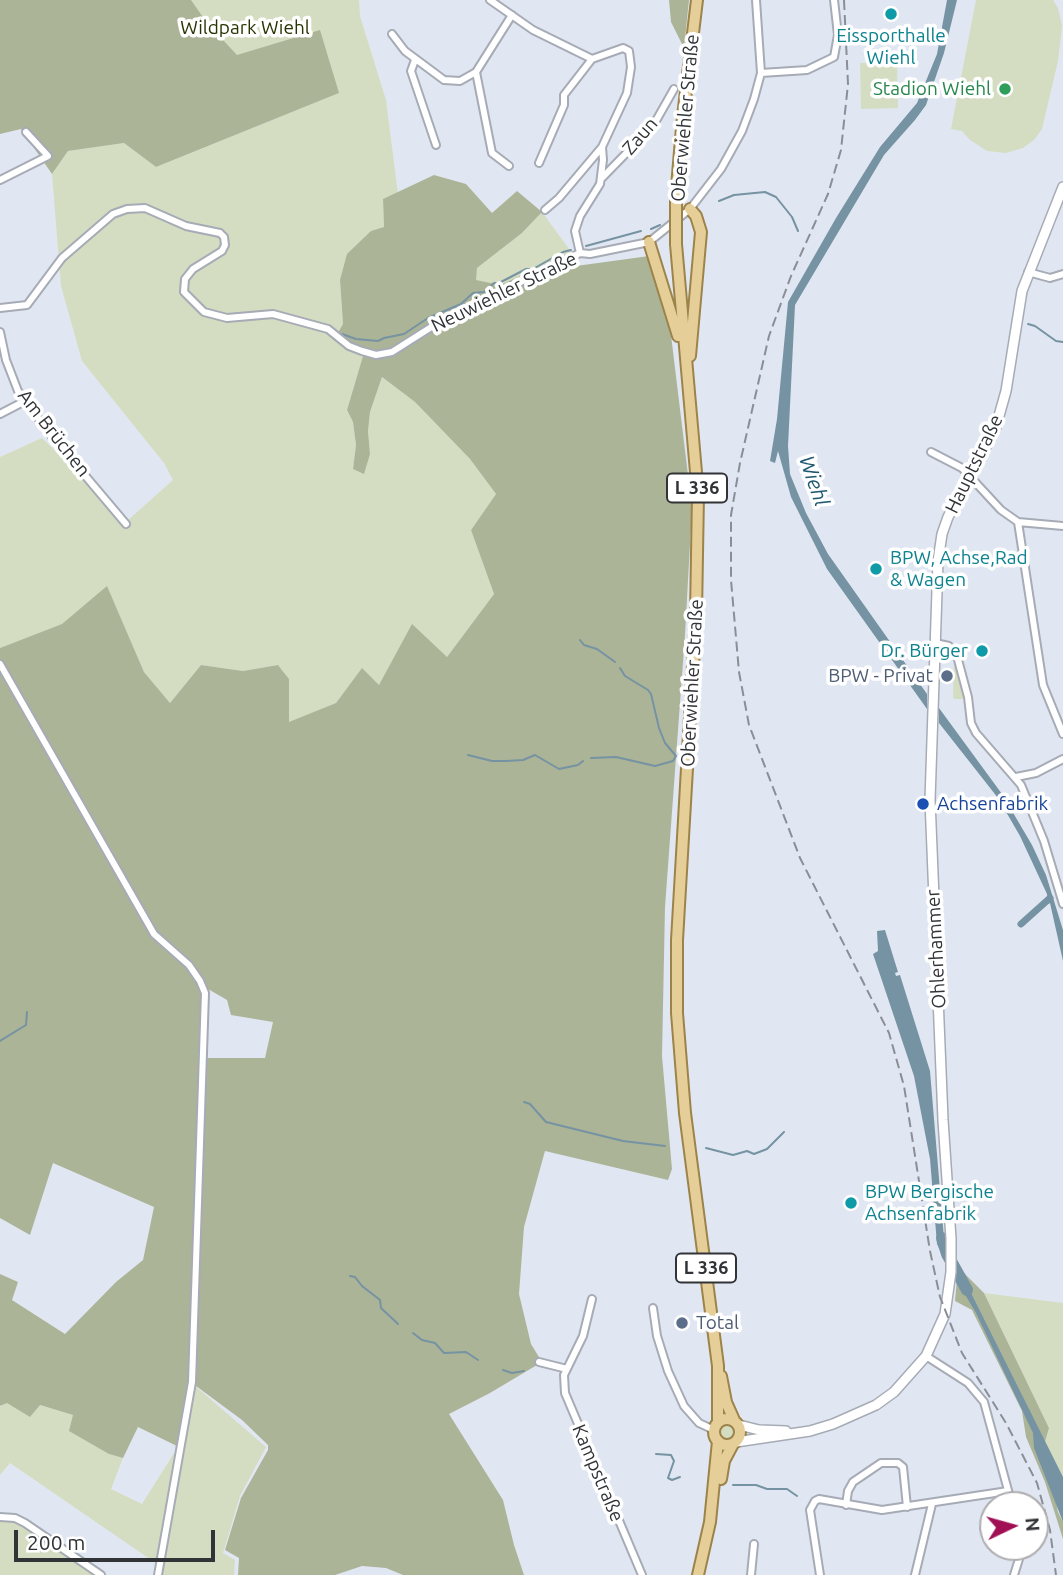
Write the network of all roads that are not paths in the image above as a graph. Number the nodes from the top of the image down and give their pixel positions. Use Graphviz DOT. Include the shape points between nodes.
graph roads {
  1 [pos="490,0"];
  2 [pos="697,0"];
  3 [pos="756,0"];
  4 [pos="834,0"];
  5 [pos="512,15"];
  6 [pos="393,34"];
  7 [pos="592,59"];
  8 [pos="415,60"];
  9 [pos="476,72"];
  10 [pos="761,73"];
  11 [pos="674,89"];
  12 [pos="26,132"];
  13 [pos="436,145"];
  14 [pos="602,147"];
  15 [pos="539,163"];
  16 [pos="509,166"];
  17 [pos="601,179"];
  18 [pos="0,180"];
  19 [pos="1063,187"];
  20 [pos="690,209"];
  21 [pos="545,210"];
  22 [pos="649,242"];
  23 [pos="580,253"];
  24 [pos="1028,272"];
  25 [pos="1063,274"];
  26 [pos="0,308"];
  27 [pos="0,332"];
  28 [pos="684,352"];
  29 [pos="25,401"];
  30 [pos="690,408"];
  31 [pos="0,414"];
  32 [pos="931,452"];
  33 [pos="970,477"];
  34 [pos="1018,522"];
  35 [pos="125,524"];
  36 [pos="1063,526"];
  37 [pos="935,643"];
  38 [pos="0,664"];
  39 [pos="1063,734"];
  40 [pos="1063,759"];
  41 [pos="1016,777"];
  42 [pos="1063,904"];
  43 [pos="592,1299"];
  44 [pos="653,1308"];
  45 [pos="926,1356"];
  46 [pos="539,1362"];
  47 [pos="718,1366"];
  48 [pos="566,1368"];
  49 [pos="736,1422"];
  50 [pos="717,1431"];
  51 [pos="794,1432"];
  52 [pos="735,1443"];
  53 [pos="1009,1491"];
  54 [pos="979,1496"];
  55 [pos="846,1504"];
  56 [pos="932,1504"];
  57 [pos="907,1507"];
  58 [pos="0,1509"];
  59 [pos="2,1517"];
  60 [pos="754,1544"];
  61 [pos="101,1575"];
  62 [pos="158,1575"];
  63 [pos="642,1575"];
  64 [pos="698,1575"];
  65 [pos="705,1575"];
  66 [pos="751,1575"];
  67 [pos="820,1575"];
  68 [pos="915,1575"];
  1 -- 5 [label="street"];
  2 -- 28 [label="main road, Oberwiehler Straße / L 336, bridge" via="676,198"];
  3 -- 10 [label="street, Neuwiehler Straße"];
  4 -- 10 [label="street" via="838,35 834,57 807,70"];
  5 -- 7 [label="street"];
  5 -- 9 [label="street"];
  6 -- 8 [label="street"];
  7 -- 14 [label="street, Zaun" via="623,48 630,56 627,93"];
  7 -- 15 [label="street" via="564,95"];
  8 -- 9 [label="street" via="449,81"];
  8 -- 13 [label="street" via="411,71"];
  9 -- 16 [label="street" via="492,153"];
  10 -- 20 [label="street, Neuwiehler Straße" via="742,131 721,169"];
  11 -- 17 [label="street, Zaun" via="657,119"];
  12 -- 18 [label="street" via="48,156"];
  14 -- 17 [label="street, Zaun"];
  14 -- 21 [label="street, Zaun"];
  17 -- 23 [label="street, Zaun" via="577,223"];
  19 -- 24 [label="street, Hauptstraße"];
  20 -- 22 [label="street, Neuwiehler Straße"];
  20 -- 30 [label="main road, L 336" via="701,232"];
  22 -- 23 [label="street, Neuwiehler Straße"];
  22 -- 28 [label="main road, L 336"];
  23 -- 26 [label="street, Neuwiehler Straße" via="444,318 392,352 376,355 349,345 328,328 295,318 273,314 227,318 204,312 184,292 185,279 222,251 224,237 145,208 127,209 113,214 79,241 27,305"];
  24 -- 25 [label="street" via="1050,278"];
  24 -- 33 [label="street, Hauptstraße" via="999,417"];
  27 -- 29 [label="street, Am Brüchen" via="6,360"];
  28 -- 30 [label="main road, Oberwiehler Straße / L 336"];
  29 -- 31 [label="street"];
  29 -- 35 [label="street, Am Brüchen"];
  30 -- 47 [label="main road, Oberwiehler Straße / L 336" via="698,495 696,614 677,1013 685,1113"];
  32 -- 33 [label="street"];
  33 -- 34 [label="street"];
  33 -- 37 [label="street, Hauptstraße" via="942,534"];
  34 -- 36 [label="street"];
  34 -- 39 [label="street" via="1043,685"];
  37 -- 41 [label="street" via="949,646 960,661 971,723"];
  37 -- 45 [label="street, Ohlerhammer" via="930,835 952,1255 945,1314"];
  38 -- 62 [label="street" via="154,934 189,965 205,993 192,1382"];
  40 -- 41 [label="street"];
  41 -- 42 [label="street" via="1044,841"];
  43 -- 48 [label="street" via="583,1336"];
  44 -- 50 [label="street" via="664,1360 684,1406 699,1423"];
  45 -- 51 [label="street" via="876,1405 834,1424"];
  45 -- 53 [label="street" via="968,1383 984,1402"];
  46 -- 48 [label="street"];
  47 -- 49 [label="main road, Oberwiehler Straße / L 336"];
  47 -- 50 [label="main road, Oberwiehler Straße / L 336"];
  48 -- 63 [label="street, Kampstraße" via="565,1393"];
  49 -- 50 [label="main road" via="725,1418"];
  49 -- 51 [label="street" via="759,1430"];
  49 -- 52 [label="main road" via="741,1432"];
  50 -- 52 [label="main road" via="725,1445"];
  50 -- 64 [label="main road, Oberwiehler Straße / L 336" via="710,1522"];
  51 -- 52 [label="street"];
  52 -- 65 [label="main road" via="724,1461"];
  54 -- 56 [label="street"];
  55 -- 57 [label="street" via="882,1510"];
  55 -- 57 [label="street" via="853,1482 881,1463 898,1463 903,1467"];
  55 -- 67 [label="street" via="819,1499 810,1510"];
  56 -- 57 [label="street"];
  56 -- 68 [label="street"];
  58 -- 59 [label="street"];
  59 -- 61 [label="street" via="25,1523"];
  60 -- 66 [label="street"];
}
